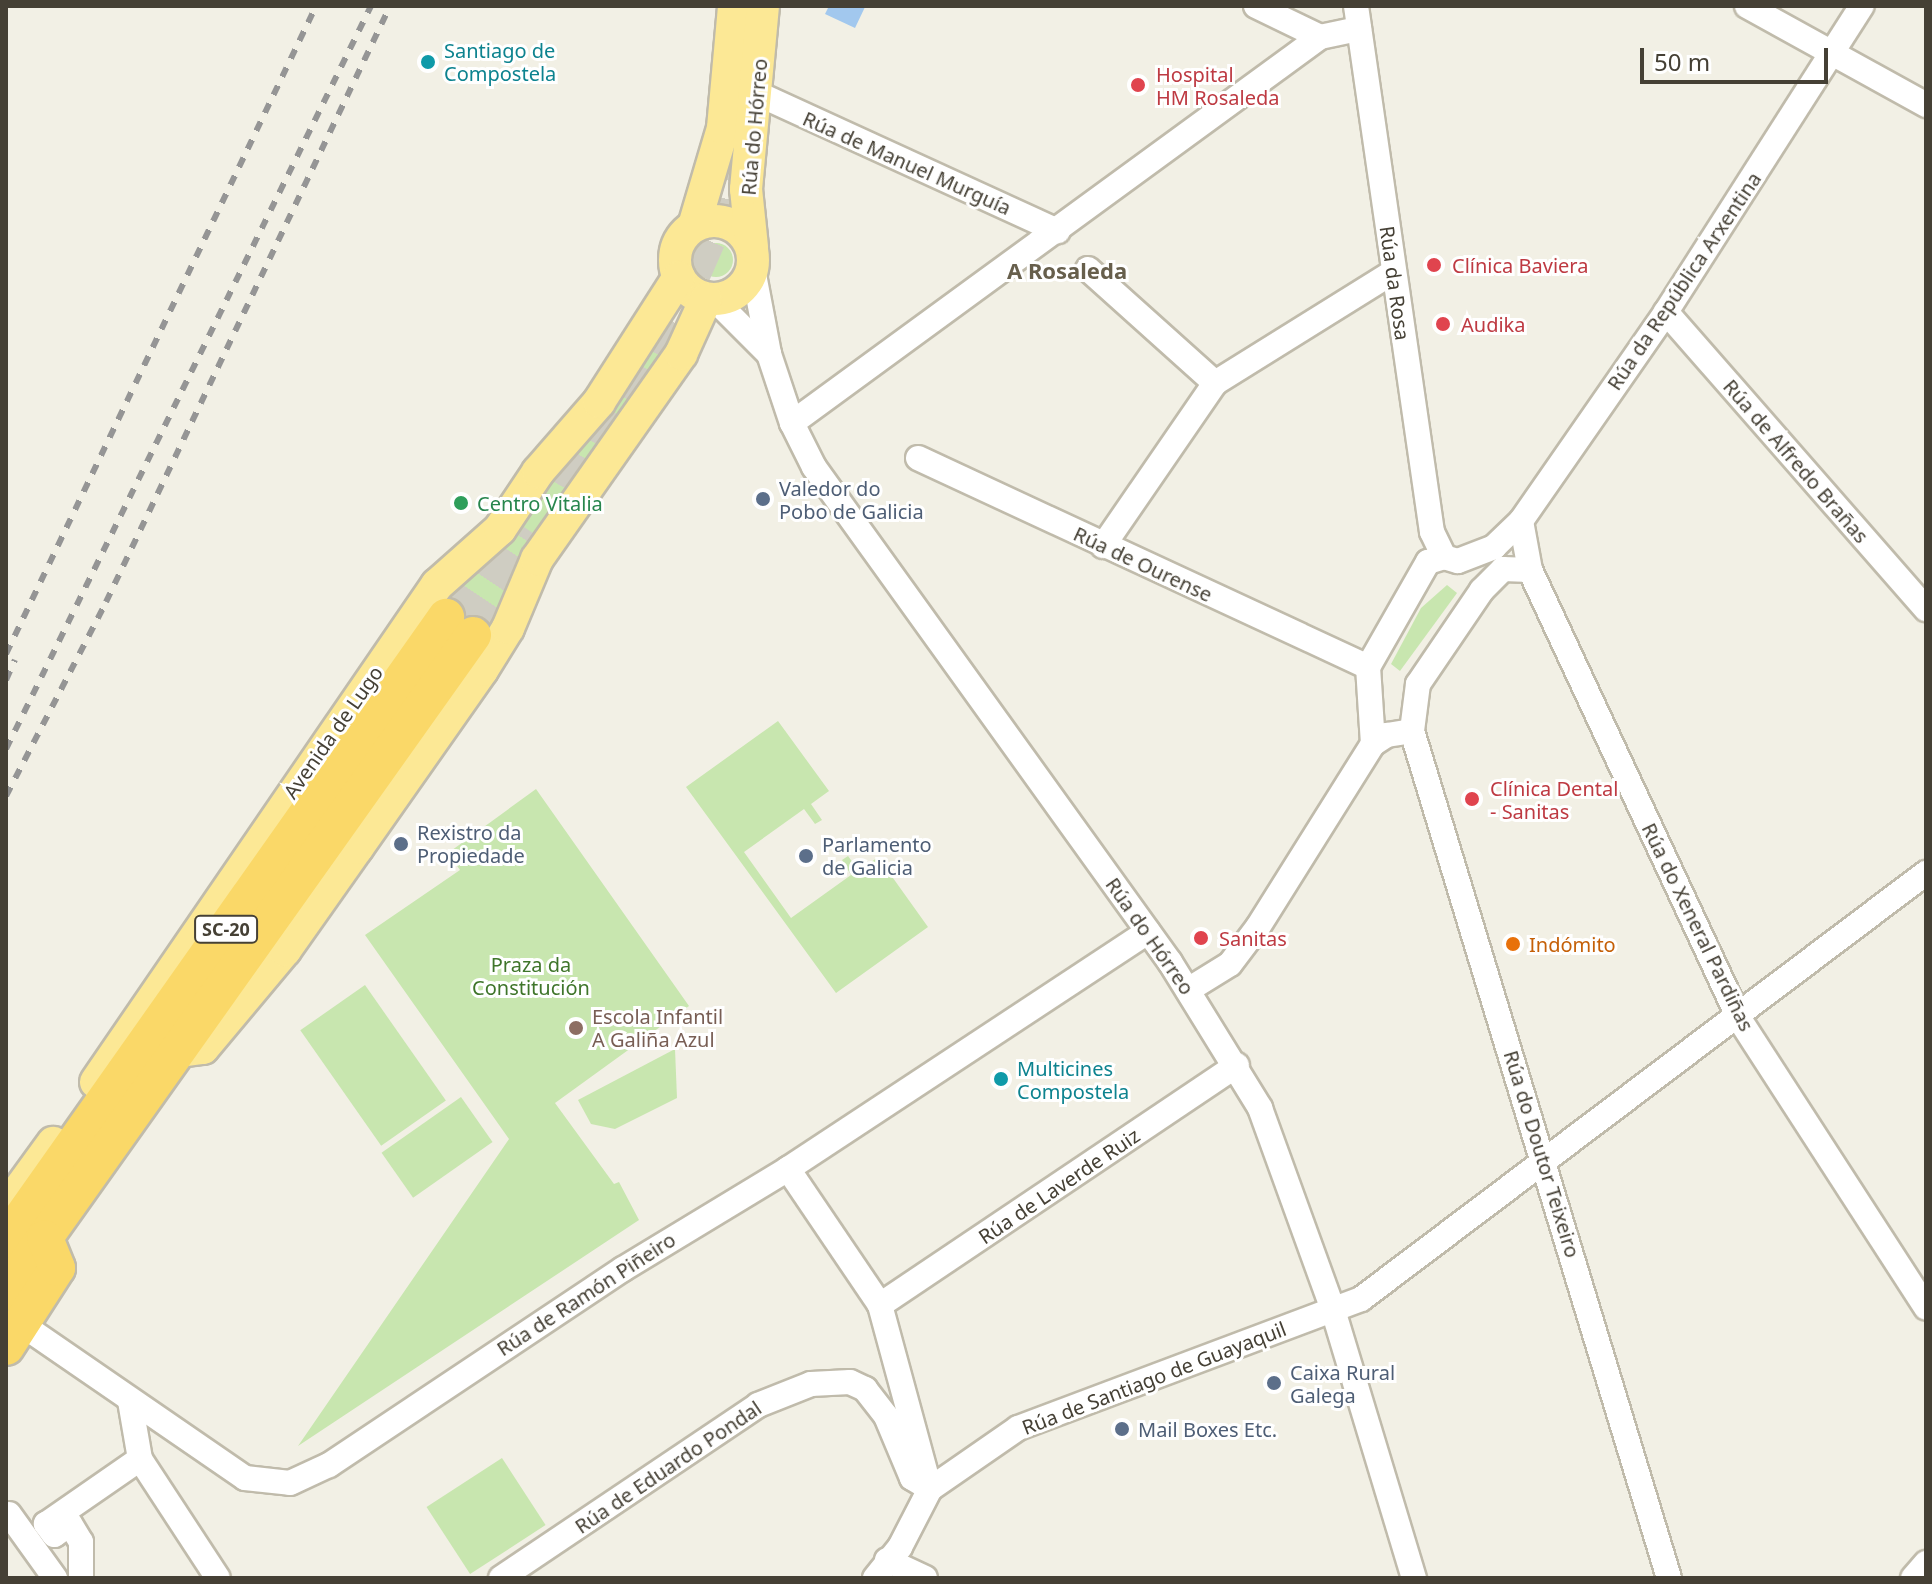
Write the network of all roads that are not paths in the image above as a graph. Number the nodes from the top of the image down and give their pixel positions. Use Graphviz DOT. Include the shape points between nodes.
graph roads {
  1 [pos="734,6"];
  2 [pos="763,6"];
  3 [pos="1256,6"];
  4 [pos="1747,6"];
  5 [pos="1862,6"];
  6 [pos="1357,17"];
  7 [pos="1320,37"];
  8 [pos="1832,53"];
  9 [pos="756,93"];
  10 [pos="1926,105"];
  11 [pos="694,226"];
  12 [pos="1058,231"];
  13 [pos="752,258"];
  14 [pos="1088,269"];
  15 [pos="1393,272"];
  16 [pos="679,277"];
  17 [pos="710,299"];
  18 [pos="1666,312"];
  19 [pos="769,354"];
  20 [pos="1215,383"];
  21 [pos="792,423"];
  22 [pos="918,458"];
  23 [pos="1521,521"];
  24 [pos="1103,546"];
  25 [pos="1451,559"];
  26 [pos="1530,570"];
  27 [pos="1482,590"];
  28 [pos="1926,609"];
  29 [pos="1368,667"];
  30 [pos="1412,731"];
  31 [pos="1373,744"];
  32 [pos="1926,873"];
  33 [pos="1148,932"];
  34 [pos="1188,990"];
  35 [pos="1738,1017"];
  36 [pos="178,1051"];
  37 [pos="1237,1065"];
  38 [pos="1544,1161"];
  39 [pos="788,1169"];
  40 [pos="7,1215"];
  41 [pos="880,1305"];
  42 [pos="1926,1308"];
  43 [pos="1333,1310"];
  44 [pos="11,1321"];
  45 [pos="130,1401"];
  46 [pos="140,1459"];
  47 [pos="930,1489"];
  48 [pos="9,1514"];
  49 [pos="1926,1563"];
  50 [pos="881,1569"];
  51 [pos="55,1578"];
  52 [pos="81,1578"];
  53 [pos="218,1578"];
  54 [pos="501,1578"];
  55 [pos="859,1578"];
  56 [pos="925,1578"];
  57 [pos="1414,1578"];
  58 [pos="1669,1578"];
  59 [pos="1913,1578"];
  1 -- 11 [label="main road, Rúa do Hórreo" via="723,128"];
  2 -- 9 [label="main road, Rúa do Hórreo"];
  3 -- 7 [label="street"];
  4 -- 8 [label="street"];
  5 -- 8 [label="street, Rúa da República Arxentina"];
  6 -- 7 [label="street"];
  6 -- 15 [label="street, Rúa da Rosa"];
  7 -- 12 [label="street"];
  8 -- 10 [label="street"];
  8 -- 18 [label="street, Rúa da República Arxentina"];
  9 -- 12 [label="street, Rúa de Manuel Murguía"];
  9 -- 13 [label="main road, Rúa do Hórreo" via="746,189"];
  11 -- 13 [label="main road" via="728,223"];
  11 -- 16 [label="main road" via="676,249"];
  12 -- 21 [label="street"];
  13 -- 17 [label="main road" via="742,287"];
  13 -- 19 [label="street, Rúa do Hórreo"];
  14 -- 20 [label="street"];
  15 -- 20 [label="street"];
  15 -- 25 [label="street, Rúa da Rosa" via="1432,532"];
  16 -- 17 [label="main road" via="690,291"];
  16 -- 40 [label="main road, Avenida de Lugo" via="599,402 544,466 500,529 437,585"];
  17 -- 19 [label="street, Rúa do Hórreo"];
  17 -- 36 [label="main road" via="681,354 537,559 508,628 285,950 203,1048"];
  18 -- 23 [label="street, Rúa da República Arxentina"];
  18 -- 28 [label="street, Rúa de Alfredo Brañas"];
  19 -- 21 [label="street, Rúa do Hórreo"];
  20 -- 24 [label="street"];
  21 -- 33 [label="street, Rúa do Hórreo" via="860,533"];
  22 -- 24 [label="street, Rúa de Ourense"];
  23 -- 25 [label="street, Rúa da República Arxentina" via="1494,547"];
  23 -- 26 [label="street, Rúa do Xeneral Pardiñas"];
  24 -- 29 [label="street, Rúa de Ourense"];
  25 -- 27 [label="street, Rúa da Rosa"];
  25 -- 29 [label="street" via="1428,562"];
  26 -- 27 [label="street" via="1503,569"];
  26 -- 35 [label="street, Rúa do Xeneral Pardiñas"];
  27 -- 30 [label="street" via="1418,684"];
  29 -- 31 [label="street"];
  30 -- 31 [label="street" via="1387,735"];
  30 -- 38 [label="street, Rúa do Doutor Teixeiro"];
  31 -- 34 [label="street" via="1230,964"];
  32 -- 35 [label="street, Rúa de Santiago de Guayaquil"];
  33 -- 34 [label="street, Rúa do Hórreo"];
  33 -- 39 [label="street, Rúa de Ramón Piñeiro"];
  34 -- 37 [label="street, Rúa do Hórreo"];
  35 -- 38 [label="street, Rúa de Santiago de Guayaquil"];
  35 -- 42 [label="street, Rúa do Xeneral Pardiñas"];
  36 -- 40 [label="highway, Avenida de Lugo / SC-20" via="460,626 65,1158"];
  36 -- 44 [label="highway, Avenida de Lugo / SC-20" via="45,1238 57,1268"];
  37 -- 41 [label="street, Rúa de Laverde Ruiz"];
  37 -- 43 [label="street, Rúa do Hórreo" via="1260,1108"];
  38 -- 43 [label="street, Rúa de Santiago de Guayaquil" via="1361,1299"];
  38 -- 58 [label="street, Rúa do Doutor Teixeiro"];
  39 -- 41 [label="street"];
  39 -- 45 [label="street, Rúa de Ramón Piñeiro" via="623,1269 329,1465 290,1483 245,1478"];
  41 -- 47 [label="street"];
  43 -- 47 [label="street, Rúa de Santiago de Guayaquil" via="1018,1428"];
  43 -- 57 [label="street, Rúa do Hórreo"];
  44 -- 45 [label="street, Rúa de Ramón Piñeiro"];
  45 -- 46 [label="street"];
  46 -- 52 [label="street" via="46,1524 54,1535 70,1524 81,1542"];
  46 -- 53 [label="street"];
  47 -- 50 [label="street, Rúa de Santiago de Guayaquil" via="900,1547"];
  47 -- 54 [label="street, Rúa de Eduardo Pondal" via="912,1478 886,1416 865,1389 850,1382 811,1384 758,1405"];
  48 -- 51 [label="street"];
  49 -- 59 [label="street"];
  50 -- 55 [label="street"];
  50 -- 56 [label="street"];
}
